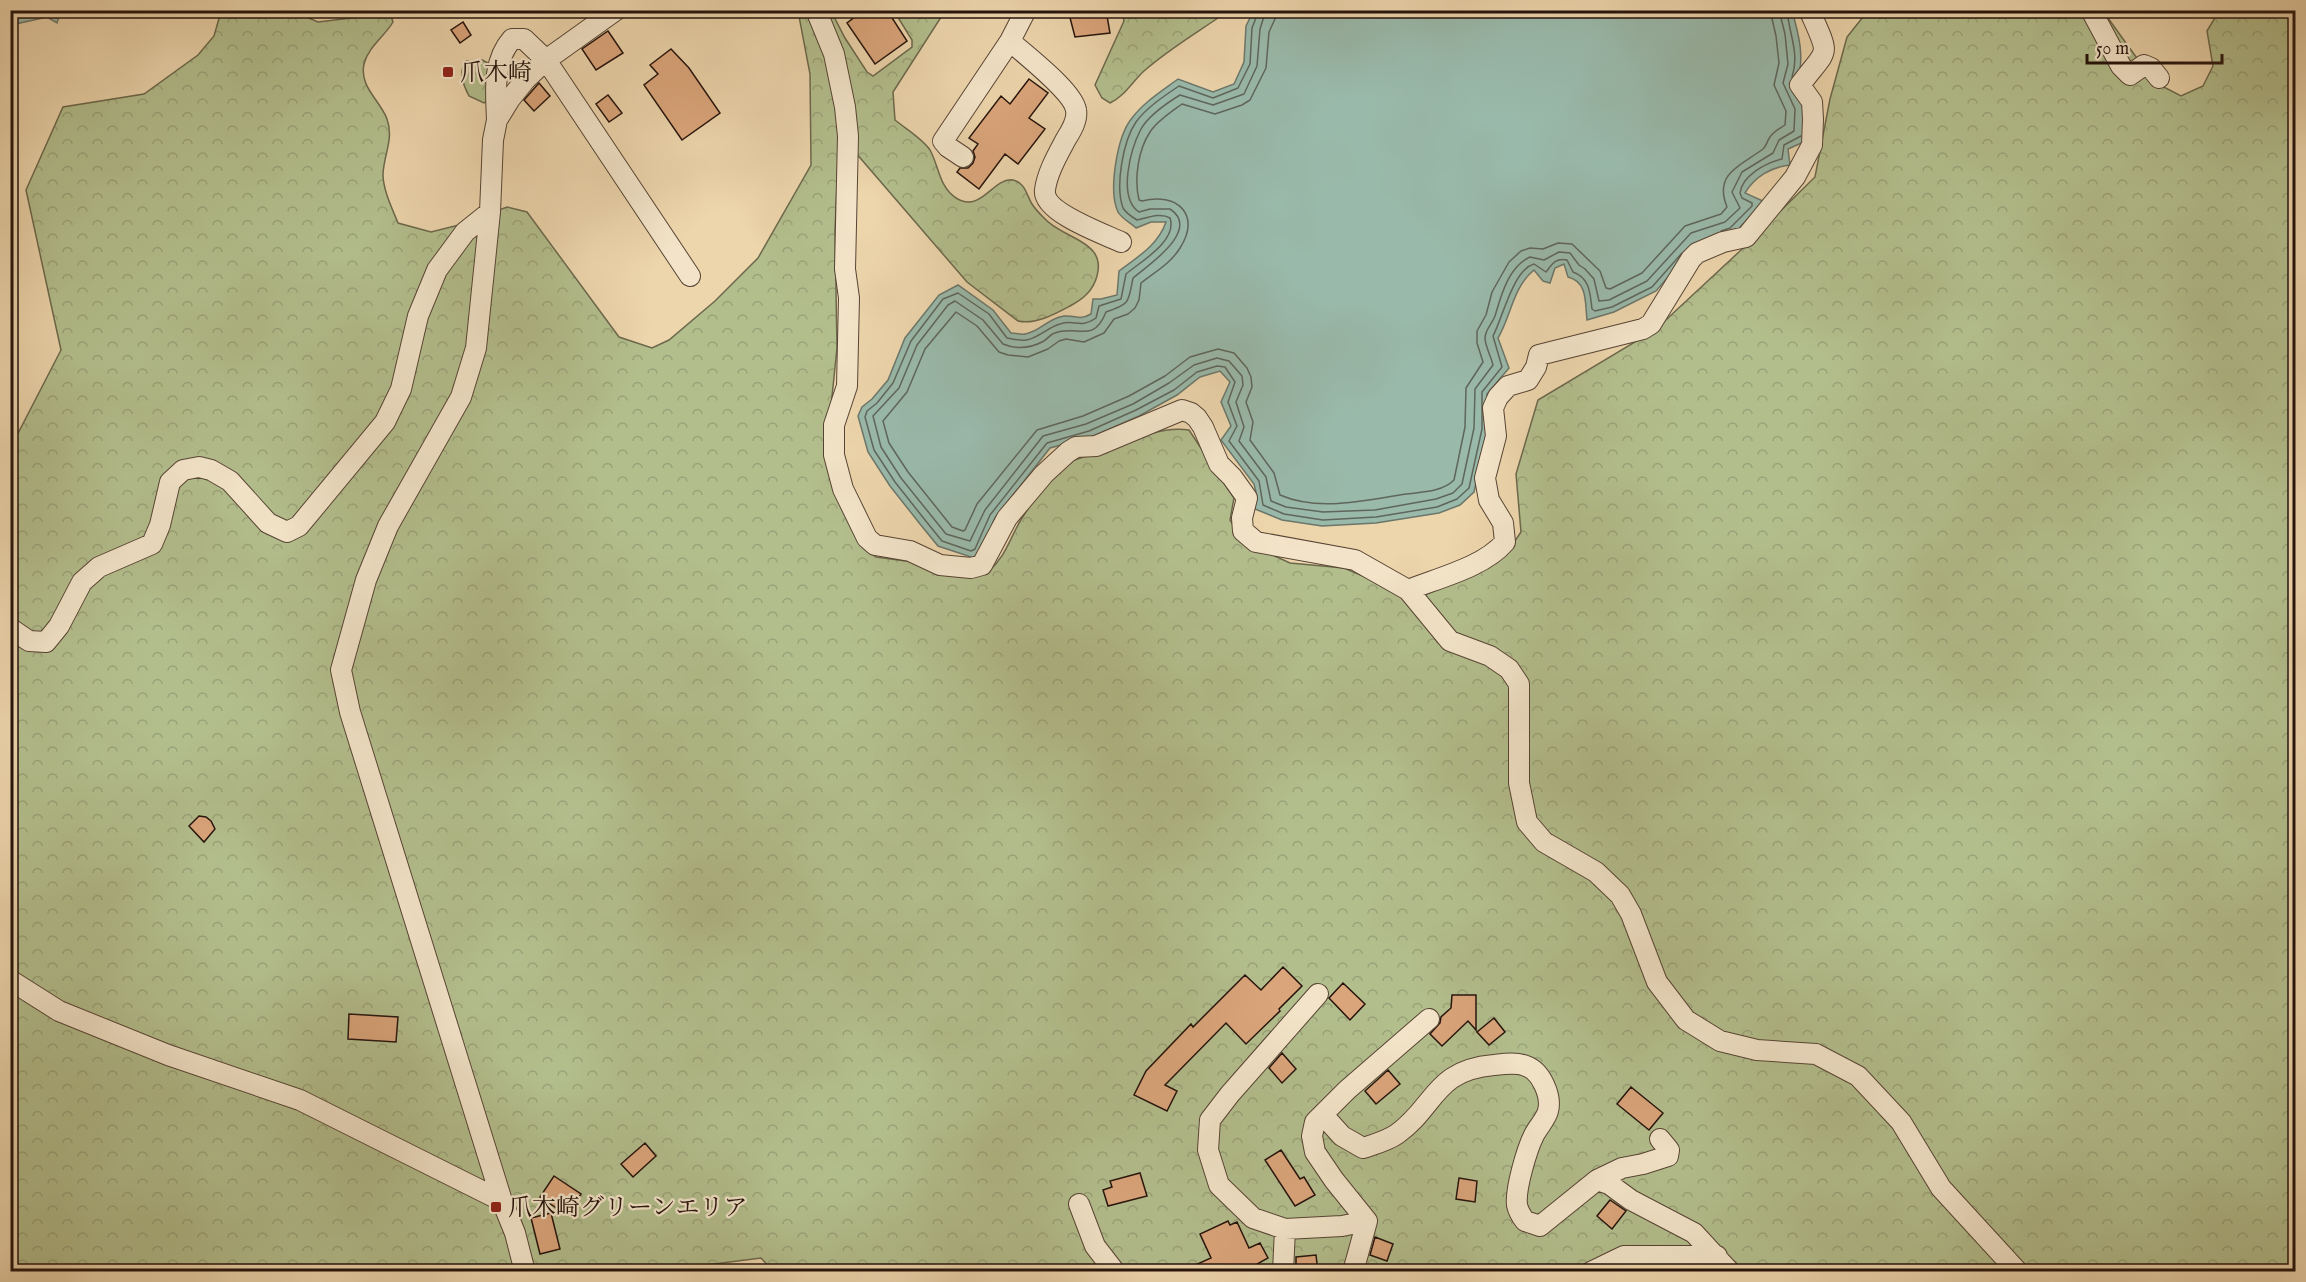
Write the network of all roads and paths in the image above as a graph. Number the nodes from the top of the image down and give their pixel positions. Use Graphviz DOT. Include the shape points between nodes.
graph roads {
  1 [pos="616,10"];
  2 [pos="816,10"];
  3 [pos="1026,10"];
  4 [pos="1812,10"];
  5 [pos="2091,10"];
  6 [pos="1010,41"];
  7 [pos="546,60"];
  8 [pos="2158,78"];
  9 [pos="497,120"];
  10 [pos="963,157"];
  11 [pos="490,212"];
  12 [pos="1121,242"];
  13 [pos="690,276"];
  14 [pos="1408,590"];
  15 [pos="10,628"];
  16 [pos="10,980"];
  17 [pos="1318,994"];
  18 [pos="1429,1018"];
  19 [pos="1323,1114"];
  20 [pos="1660,1139"];
  21 [pos="1597,1180"];
  22 [pos="502,1201"];
  23 [pos="1079,1204"];
  24 [pos="1367,1221"];
  25 [pos="1285,1229"];
  26 [pos="1716,1256"];
  27 [pos="525,1272"];
  28 [pos="1115,1272"];
  29 [pos="1283,1272"];
  30 [pos="1353,1272"];
  31 [pos="1591,1272"];
  32 [pos="1730,1272"];
  33 [pos="2018,1272"];
  1 -- 7 [label="street"];
  2 -- 14 [label="street" via="834,54 848,136 847,386 834,425 834,454 843,489 867,538 875,545 910,551 940,565 982,565 1007,518 1068,452 1076,447 1096,446 1182,410 1197,418 1219,464 1247,498 1242,518 1243,531 1249,537 1279,547 1355,560"];
  3 -- 6 [label="street"];
  4 -- 14 [label="street" via="1825,46 1824,56 1800,85 1812,102 1814,119 1812,145 1795,177 1746,237 1723,242 1691,259 1651,324 1539,355 1528,380 1508,386 1493,408 1496,436 1485,478 1489,500 1503,523 1505,542 1482,561"];
  5 -- 8 [label="street" via="2121,66 2130,75 2144,66 2151,68"];
  6 -- 10 [label="street" via="943,141"];
  6 -- 12 [label="street" via="1071,97 1076,110 1076,119 1047,184 1046,197 1065,216"];
  7 -- 9 [label="street" via="515,91"];
  7 -- 9 [label="street" via="524,39 512,39 507,45 499,61"];
  7 -- 13 [label="street"];
  9 -- 11 [label="street"];
  11 -- 15 [label="street" via="465,232 437,270 418,316 401,389 385,422 299,526 287,532 268,523 230,481 211,470 183,470 170,482 152,544 99,567 82,582 46,642 29,641"];
  11 -- 22 [label="street" via="476,348 461,397 388,526 366,580 340,670 353,723"];
  14 -- 33 [label="street" via="1450,641 1490,656 1509,669 1519,684 1519,783 1527,822 1544,842 1596,872 1620,895 1657,982 1686,1020 1720,1041 1757,1050 1816,1054 1858,1076 1901,1122 1941,1188"];
  16 -- 22 [label="street" via="59,1011 168,1055 300,1100"];
  17 -- 25 [label="street" via="1210,1120 1208,1150 1220,1185 1253,1218"];
  18 -- 19 [label="street"];
  19 -- 21 [label="street" via="1342,1136 1363,1148 1398,1133 1437,1089 1456,1074 1486,1066 1526,1066 1546,1085 1548,1111 1523,1160 1517,1205 1525,1221 1540,1226"];
  19 -- 24 [label="street" via="1315,1122 1312,1136 1315,1152"];
  20 -- 21 [label="street" via="1669,1150 1668,1156 1622,1168"];
  21 -- 26 [label="street" via="1694,1233"];
  22 -- 27 [label="street"];
  23 -- 28 [label="street" via="1095,1246"];
  24 -- 25 [label="street"];
  24 -- 30 [label="street"];
  25 -- 29 [label="street"];
  26 -- 31 [label="street" via="1624,1256"];
  26 -- 32 [label="street"];
}
